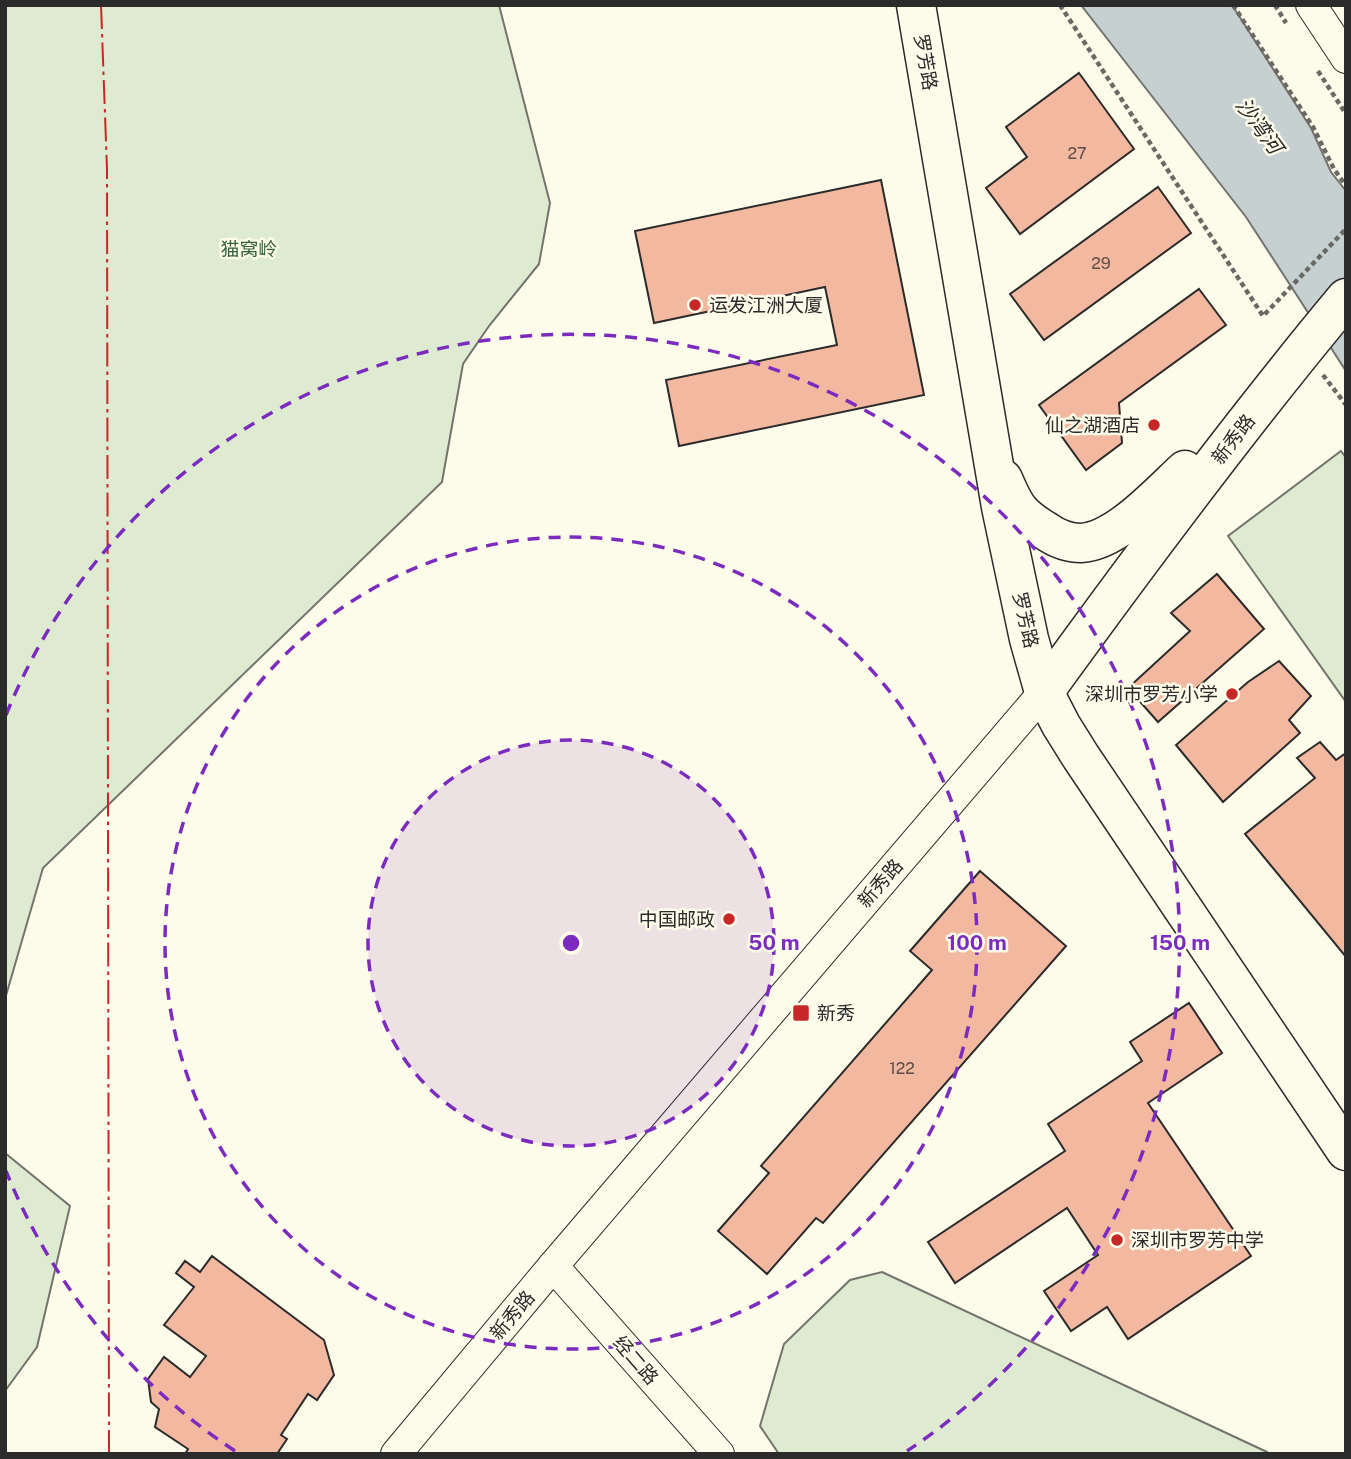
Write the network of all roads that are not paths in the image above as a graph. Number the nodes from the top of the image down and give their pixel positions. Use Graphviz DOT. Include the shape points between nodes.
graph roads {
  1 [pos="916,5"];
  2 [pos="1311,5"];
  3 [pos="1346,58"];
  4 [pos="1346,298"];
  5 [pos="1301,364"];
  6 [pos="993,455"];
  7 [pos="1044,692"];
  8 [pos="1346,1151"];
  9 [pos="553,1266"];
  10 [pos="396,1454"];
  11 [pos="719,1454"];
  1 -- 6 [label="main road, 罗芳路"];
  2 -- 3 [label="street"];
  4 -- 5 [label="main road, 新秀路"];
  5 -- 6 [label="main road" via="1148,504 1105,537 1080,543 1058,539 1037,526 1015,508"];
  5 -- 7 [label="main road, 新秀路" via="1169,521"];
  6 -- 7 [label="main road, 罗芳路" via="1029,639"];
  7 -- 8 [label="main road, 罗芳路" via="1081,757"];
  7 -- 9 [label="street, 新秀路"];
  9 -- 10 [label="street, 新秀路"];
  9 -- 11 [label="street, 经二路"];
}
